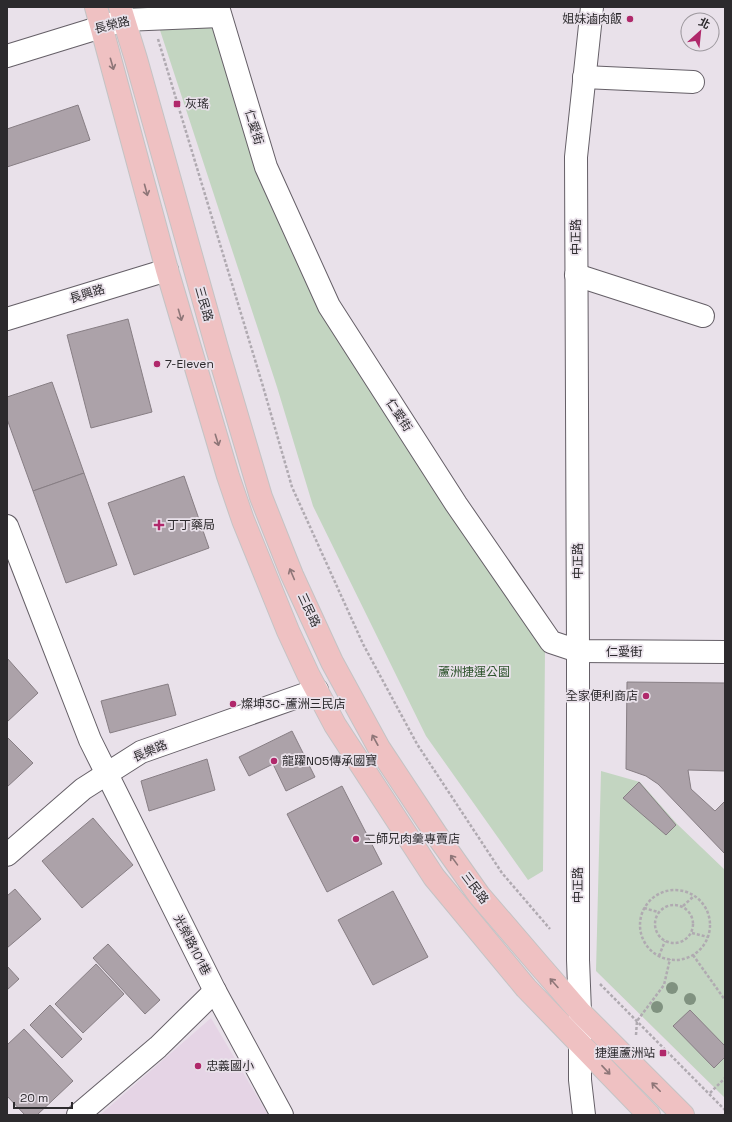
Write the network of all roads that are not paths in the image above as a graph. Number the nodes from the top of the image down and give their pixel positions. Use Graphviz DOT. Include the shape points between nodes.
graph roads {
  1 [pos="592,7"];
  2 [pos="219,11"];
  3 [pos="122,13"];
  4 [pos="99,17"];
  5 [pos="7,56"];
  6 [pos="584,77"];
  7 [pos="693,82"];
  8 [pos="167,270"];
  9 [pos="576,275"];
  10 [pos="703,316"];
  11 [pos="7,319"];
  12 [pos="7,526"];
  13 [pos="578,651"];
  14 [pos="725,652"];
  15 [pos="317,690"];
  16 [pos="107,774"];
  17 [pos="7,855"];
  18 [pos="215,991"];
  19 [pos="580,1012"];
  20 [pos="579,1042"];
  21 [pos="78,1115"];
  22 [pos="282,1115"];
  23 [pos="584,1115"];
  24 [pos="649,1115"];
  25 [pos="683,1115"];
  1 -- 6 [label="street, 中正路"];
  2 -- 3 [label="street, 長榮路" via="152,18"];
  2 -- 13 [label="street, 仁愛街" via="266,167 329,306 456,504 550,642"];
  3 -- 4 [label="street, 長榮路"];
  19 -- 3 [label="main road, 三民路, one-way" via="479,895 379,748 332,662 292,575 261,497"];
  4 -- 5 [label="street, 長榮路"];
  4 -- 8 [label="main road, 三民路, one-way"];
  6 -- 7 [label="street"];
  6 -- 9 [label="street, 中正路" via="576,157"];
  8 -- 11 [label="street, 長興路"];
  8 -- 15 [label="main road, 三民路, one-way" via="243,520 288,631"];
  9 -- 10 [label="street"];
  9 -- 13 [label="street, 中正路"];
  12 -- 16 [label="street, 光榮路101巷" via="90,740"];
  13 -- 14 [label="street, 仁愛街"];
  13 -- 19 [label="street, 中正路"];
  15 -- 16 [label="street, 長樂路" via="141,752"];
  15 -- 20 [label="main road, 三民路" via="335,725 434,877 526,988"];
  16 -- 17 [label="street, 長樂路" via="83,789"];
  16 -- 18 [label="street, 光榮路101巷"];
  18 -- 21 [label="street" via="158,1047"];
  18 -- 22 [label="street, 光榮路101巷"];
  19 -- 20 [label="street, 中正路"];
  25 -- 19 [label="main road, 三民路, one-way"];
  20 -- 23 [label="street, 中正路"];
  20 -- 24 [label="main road, 三民路, one-way"];
}
